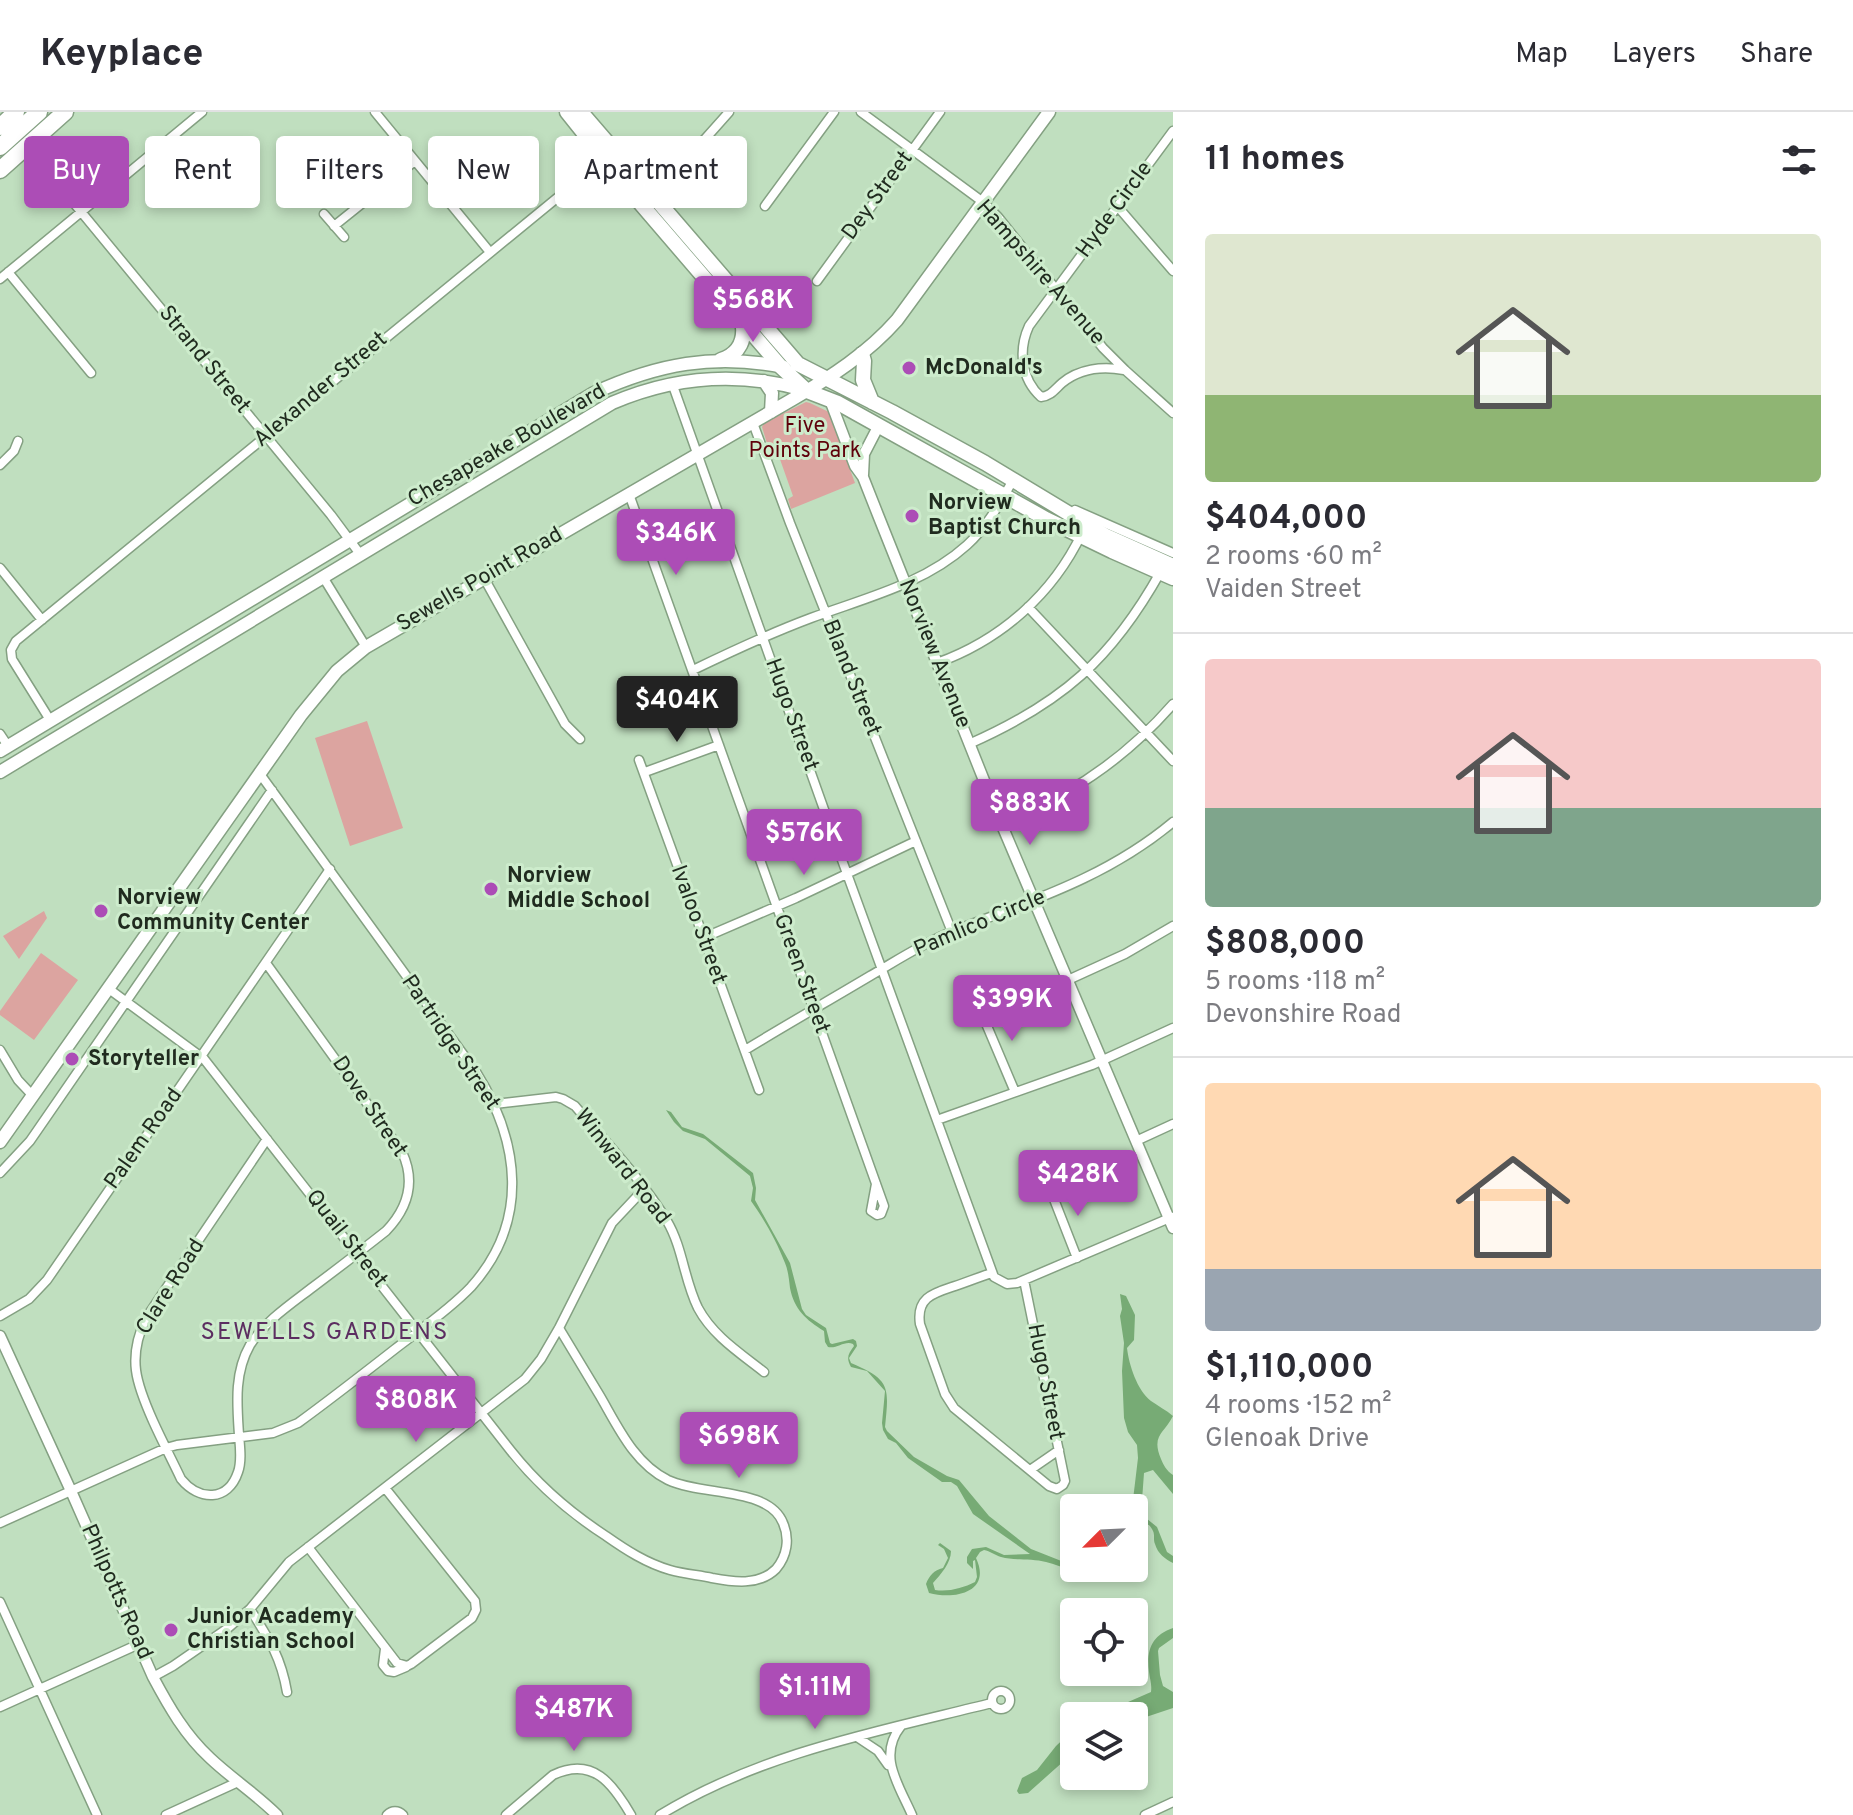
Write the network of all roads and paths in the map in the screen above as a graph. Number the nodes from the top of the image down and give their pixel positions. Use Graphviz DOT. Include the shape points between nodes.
graph roads {
  1 [pos="16,112"];
  2 [pos="39,112"];
  3 [pos="65,112"];
  4 [pos="73,112"];
  5 [pos="202,112"];
  6 [pos="375,112"];
  7 [pos="567,112"];
  8 [pos="581,112"];
  9 [pos="729,112"];
  10 [pos="834,112"];
  11 [pos="861,112"];
  12 [pos="940,112"];
  13 [pos="1049,112"];
  14 [pos="0,127"];
  15 [pos="1173,131"];
  16 [pos="38,136"];
  17 [pos="40,136"];
  18 [pos="590,136"];
  19 [pos="597,136"];
  20 [pos="708,136"];
  21 [pos="0,147"];
  22 [pos="24,148"];
  23 [pos="912,150"];
  24 [pos="415,161"];
  25 [pos="0,170"];
  26 [pos="555,198"];
  27 [pos="983,202"];
  28 [pos="765,206"];
  29 [pos="1118,207"];
  30 [pos="79,208"];
  31 [pos="652,208"];
  32 [pos="656,208"];
  33 [pos="82,211"];
  34 [pos="324,214"];
  35 [pos="334,226"];
  36 [pos="344,237"];
  37 [pos="489,251"];
  38 [pos="1173,271"];
  39 [pos="8,272"];
  40 [pos="0,279"];
  41 [pos="817,281"];
  42 [pos="1056,290"];
  43 [pos="742,320"];
  44 [pos="862,354"];
  45 [pos="721,360"];
  46 [pos="781,367"];
  47 [pos="1125,370"];
  48 [pos="91,373"];
  49 [pos="826,379"];
  50 [pos="764,381"];
  51 [pos="672,383"];
  52 [pos="807,391"];
  53 [pos="594,393"];
  54 [pos="830,400"];
  55 [pos="873,402"];
  56 [pos="603,408"];
  57 [pos="771,412"];
  58 [pos="1173,413"];
  59 [pos="753,423"];
  60 [pos="879,425"];
  61 [pos="266,436"];
  62 [pos="18,441"];
  63 [pos="697,455"];
  64 [pos="0,465"];
  65 [pos="863,477"];
  66 [pos="1013,480"];
  67 [pos="1033,492"];
  68 [pos="629,494"];
  69 [pos="1005,495"];
  70 [pos="1083,530"];
  71 [pos="349,540"];
  72 [pos="360,554"];
  73 [pos="1169,566"];
  74 [pos="0,568"];
  75 [pos="323,577"];
  76 [pos="484,578"];
  77 [pos="906,583"];
  78 [pos="1028,607"];
  79 [pos="825,613"];
  80 [pos="42,620"];
  81 [pos="763,636"];
  82 [pos="366,647"];
  83 [pos="937,663"];
  84 [pos="693,670"];
  85 [pos="1087,670"];
  86 [pos="1173,704"];
  87 [pos="50,720"];
  88 [pos="1146,732"];
  89 [pos="0,734"];
  90 [pos="580,739"];
  91 [pos="969,744"];
  92 [pos="719,745"];
  93 [pos="4,749"];
  94 [pos="639,760"];
  95 [pos="1173,761"];
  96 [pos="0,772"];
  97 [pos="645,772"];
  98 [pos="260,774"];
  99 [pos="272,790"];
  100 [pos="1173,822"];
  101 [pos="1001,823"];
  102 [pos="916,841"];
  103 [pos="330,869"];
  104 [pos="847,874"];
  105 [pos="1034,901"];
  106 [pos="777,906"];
  107 [pos="1173,926"];
  108 [pos="952,932"];
  109 [pos="703,938"];
  110 [pos="266,963"];
  111 [pos="883,969"];
  112 [pos="1068,980"];
  113 [pos="109,989"];
  114 [pos="126,1002"];
  115 [pos="979,1007"];
  116 [pos="814,1009"];
  117 [pos="1173,1028"];
  118 [pos="0,1050"];
  119 [pos="745,1050"];
  120 [pos="202,1056"];
  121 [pos="1102,1061"];
  122 [pos="759,1090"];
  123 [pos="1015,1092"];
  124 [pos="33,1096"];
  125 [pos="495,1104"];
  126 [pos="937,1120"];
  127 [pos="1173,1124"];
  128 [pos="267,1139"];
  129 [pos="1136,1141"];
  130 [pos="0,1142"];
  131 [pos="0,1173"];
  132 [pos="876,1184"];
  133 [pos="644,1189"];
  134 [pos="1050,1189"];
  135 [pos="1172,1221"];
  136 [pos="357,1254"];
  137 [pos="1077,1258"];
  138 [pos="992,1273"];
  139 [pos="1024,1280"];
  140 [pos="0,1316"];
  141 [pos="559,1328"];
  142 [pos="418,1331"];
  143 [pos="0,1336"];
  144 [pos="764,1372"];
  145 [pos="482,1413"];
  146 [pos="239,1438"];
  147 [pos="166,1448"];
  148 [pos="1059,1450"];
  149 [pos="1030,1470"];
  150 [pos="385,1488"];
  151 [pos="71,1491"];
  152 [pos="0,1523"];
  153 [pos="308,1547"];
  154 [pos="0,1602"];
  155 [pos="250,1609"];
  156 [pos="139,1644"];
  157 [pos="153,1677"];
  158 [pos="39,1689"];
  159 [pos="287,1692"];
  160 [pos="992,1703"];
  161 [pos="0,1707"];
  162 [pos="901,1726"];
  163 [pos="856,1737"];
  164 [pos="891,1770"];
  165 [pos="238,1782"];
  166 [pos="1173,1802"];
  167 [pos="97,1815"];
  168 [pos="166,1815"];
  169 [pos="277,1815"];
  170 [pos="387,1815"];
  171 [pos="403,1815"];
  172 [pos="506,1815"];
  173 [pos="631,1815"];
  174 [pos="660,1815"];
  175 [pos="912,1815"];
  176 [pos="1145,1815"];
  1 -- 14 [label="highway"];
  2 -- 21 [label="highway"];
  3 -- 16 [label="highway"];
  4 -- 17 [label="highway"];
  5 -- 33 [label="street"];
  6 -- 24 [label="street"];
  7 -- 18 [label="main road"];
  8 -- 19 [label="main road"];
  9 -- 20 [label="street"];
  10 -- 28 [label="street"];
  11 -- 23 [label="street, Hampshire Avenue"];
  12 -- 23 [label="street, Dey Street"];
  13 -- 27 [label="main road, Sewells Point Road"];
  15 -- 29 [label="street, Hyde Circle"];
  22 -- 25 [label="highway"];
  23 -- 27 [label="street, Hampshire Avenue"];
  23 -- 41 [label="street, Dey Street"];
  24 -- 35 [label="street"];
  24 -- 37 [label="street"];
  26 -- 37 [label="street, Alexander Street"];
  27 -- 42 [label="street, Hampshire Avenue"];
  27 -- 44 [label="main road, Sewells Point Road" via="897,320"];
  29 -- 38 [label="street"];
  29 -- 42 [label="street, Hyde Circle"];
  30 -- 33 [label="street, Strand Street"];
  31 -- 43 [label="main road"];
  32 -- 49 [label="main road" via="691,240 789,356"];
  33 -- 39 [label="street"];
  33 -- 61 [label="street, Strand Street"];
  34 -- 35 [label="street"];
  35 -- 36 [label="street"];
  37 -- 61 [label="street, Alexander Street"];
  39 -- 40 [label="street"];
  39 -- 48 [label="street"];
  42 -- 47 [label="street, Hampshire Avenue"];
  42 -- 47 [label="street, Hyde Circle" via="1029,326 1022,349 1027,377 1038,395 1049,396 1082,372"];
  43 -- 45 [label="main road" via="739,348"];
  43 -- 46 [label="main road"];
  44 -- 49 [label="main road, Sewells Point Road"];
  44 -- 55 [label="main road" via="863,380"];
  45 -- 46 [label="main road, Chesapeake Boulevard"];
  45 -- 53 [label="main road, Chesapeake Boulevard" via="659,368"];
  46 -- 49 [label="main road, Chesapeake Boulevard"];
  46 -- 52 [label="main road"];
  47 -- 58 [label="street, Hampshire Avenue"];
  49 -- 52 [label="main road, Sewells Point Road"];
  49 -- 55 [label="main road, Chesapeake Boulevard"];
  50 -- 51 [label="main road, Chesapeake Boulevard"];
  50 -- 52 [label="main road, Chesapeake Boulevard"];
  50 -- 57 [label="main road" via="772,393"];
  51 -- 56 [label="main road, Chesapeake Boulevard"];
  51 -- 63 [label="street, Hugo Street"];
  52 -- 54 [label="main road, Chesapeake Boulevard"];
  52 -- 57 [label="main road, Sewells Point Road"];
  53 -- 56 [label="main road"];
  53 -- 71 [label="main road, Chesapeake Boulevard"];
  54 -- 60 [label="main road, Chesapeake Boulevard"];
  54 -- 65 [label="street, Norview Avenue"];
  55 -- 66 [label="main road, Chesapeake Boulevard"];
  56 -- 72 [label="main road, Chesapeake Boulevard"];
  57 -- 59 [label="main road, Sewells Point Road"];
  59 -- 63 [label="main road, Sewells Point Road"];
  59 -- 79 [label="street, Bland Street"];
  60 -- 65 [label="street" via="864,454"];
  60 -- 69 [label="main road, Chesapeake Boulevard"];
  61 -- 71 [label="street, Strand Street"];
  61 -- 80 [label="street, Alexander Street"];
  62 -- 64 [label="street"];
  63 -- 68 [label="main road, Sewells Point Road"];
  63 -- 81 [label="street, Hugo Street"];
  65 -- 77 [label="street, Norview Avenue"];
  66 -- 67 [label="main road, Chesapeake Boulevard"];
  66 -- 69 [label="street"];
  67 -- 70 [label="main road, Chesapeake Boulevard"];
  67 -- 73 [label="street"];
  68 -- 76 [label="main road, Sewells Point Road"];
  68 -- 84 [label="street, Green Street"];
  69 -- 70 [label="main road, Chesapeake Boulevard"];
  69 -- 77 [label="street" via="970,543 936,569"];
  70 -- 73 [label="main road, Chesapeake Boulevard"];
  70 -- 78 [label="street" via="1052,581"];
  71 -- 72 [label="street, Strand Street"];
  71 -- 87 [label="main road, Chesapeake Boulevard"];
  72 -- 75 [label="main road, Chesapeake Boulevard"];
  73 -- 85 [label="street"];
  74 -- 80 [label="street"];
  75 -- 82 [label="street"];
  75 -- 96 [label="main road, Chesapeake Boulevard"];
  76 -- 82 [label="main road, Sewells Point Road"];
  76 -- 90 [label="street" via="565,724"];
  77 -- 79 [label="street"];
  77 -- 83 [label="street, Norview Avenue"];
  78 -- 83 [label="street" via="989,638"];
  78 -- 85 [label="street"];
  79 -- 81 [label="street"];
  79 -- 102 [label="street, Bland Street"];
  80 -- 87 [label="street, Alexander Street" via="14,644 11,654"];
  81 -- 84 [label="street"];
  81 -- 104 [label="street, Hugo Street"];
  82 -- 98 [label="main road, Sewells Point Road" via="323,688"];
  83 -- 91 [label="street, Norview Avenue"];
  84 -- 92 [label="street, Green Street"];
  85 -- 88 [label="street"];
  85 -- 91 [label="street" via="1023,718"];
  86 -- 88 [label="street"];
  87 -- 93 [label="main road, Chesapeake Boulevard"];
  88 -- 95 [label="street"];
  88 -- 101 [label="street" via="1074,788"];
  89 -- 93 [label="street"];
  91 -- 101 [label="street, Norview Avenue"];
  92 -- 97 [label="street"];
  92 -- 106 [label="street, Green Street"];
  94 -- 97 [label="street, Ivaloo Street"];
  97 -- 109 [label="street, Ivaloo Street"];
  98 -- 99 [label="street, Partridge Street"];
  98 -- 113 [label="main road, Sewells Point Road"];
  99 -- 103 [label="street, Partridge Street"];
  99 -- 114 [label="street"];
  100 -- 105 [label="street, Pamlico Circle" via="1100,871"];
  101 -- 105 [label="street, Norview Avenue"];
  102 -- 104 [label="street"];
  102 -- 108 [label="street, Bland Street"];
  103 -- 110 [label="street, Palem Road"];
  103 -- 125 [label="street, Partridge Street"];
  104 -- 106 [label="street"];
  104 -- 111 [label="street, Hugo Street"];
  105 -- 108 [label="street, Pamlico Circle"];
  105 -- 112 [label="street, Norview Avenue"];
  106 -- 109 [label="street"];
  106 -- 116 [label="street, Green Street"];
  107 -- 112 [label="street"];
  108 -- 111 [label="street, Pamlico Circle"];
  109 -- 119 [label="street, Ivaloo Street"];
  110 -- 120 [label="street, Palem Road"];
  110 -- 136 [label="street, Dove Street" via="407,1161 410,1185 401,1213"];
  111 -- 116 [label="street, Pamlico Circle"];
  111 -- 126 [label="street, Hugo Street"];
  112 -- 121 [label="street, Norview Avenue"];
  113 -- 114 [label="street, Quail Street"];
  113 -- 124 [label="main road, Sewells Point Road"];
  114 -- 120 [label="street, Quail Street"];
  114 -- 131 [label="street" via="30,1141"];
  115 -- 123 [label="street"];
  116 -- 119 [label="street, Pamlico Circle"];
  116 -- 132 [label="street, Green Street"];
  117 -- 121 [label="street"];
  118 -- 124 [label="street"];
  119 -- 122 [label="street, Ivaloo Street"];
  120 -- 128 [label="street, Quail Street"];
  120 -- 140 [label="street, Palem Road" via="47,1280 29,1299"];
  121 -- 123 [label="street"];
  121 -- 129 [label="street, Norview Avenue"];
  123 -- 126 [label="street"];
  124 -- 130 [label="main road, Sewells Point Road"];
  125 -- 133 [label="street, Winward Road" via="556,1097 571,1103"];
  125 -- 142 [label="street, Partridge Street" via="512,1171 505,1227 472,1285"];
  126 -- 138 [label="street, Hugo Street"];
  127 -- 129 [label="street"];
  128 -- 136 [label="street, Quail Street"];
  128 -- 147 [label="street, Clare Road" via="139,1333 137,1382"];
  129 -- 135 [label="street, Norview Avenue"];
  133 -- 141 [label="street" via="612,1223"];
  133 -- 144 [label="street, Winward Road" via="675,1236 706,1320"];
  134 -- 137 [label="street"];
  135 -- 137 [label="street"];
  136 -- 142 [label="street, Quail Street"];
  136 -- 146 [label="street, Dove Street" via="267,1324 250,1345 238,1382"];
  137 -- 139 [label="street"];
  138 -- 139 [label="street" via="1007,1284"];
  138 -- 149 [label="street" via="931,1295 919,1312 920,1324 949,1402"];
  139 -- 148 [label="street, Hugo Street"];
  141 -- 145 [label="street" via="534,1370"];
  141 -- 145 [label="street, Quail Street" via="630,1447 647,1465 676,1483 761,1501 774,1509 787,1538 781,1561 769,1574 742,1582 673,1571 638,1557 553,1498"];
  142 -- 145 [label="street, Quail Street"];
  142 -- 146 [label="street, Partridge Street" via="298,1423"];
  143 -- 151 [label="street, Philpotts Road"];
  145 -- 150 [label="street"];
  146 -- 147 [label="street, Partridge Street"];
  146 -- 147 [label="street, Clare Road" via="234,1480 224,1491 207,1496 181,1479"];
  147 -- 151 [label="street, Partridge Street"];
  148 -- 149 [label="street, Hugo Street"];
  148 -- 149 [label="street" via="1065,1481 1060,1488"];
  150 -- 153 [label="street"];
  150 -- 153 [label="street" via="475,1601 472,1618 407,1666 388,1671 383,1665 385,1649"];
  151 -- 152 [label="street, Partridge Street"];
  151 -- 156 [label="street, Philpotts Road"];
  153 -- 155 [label="street" via="280,1571"];
  154 -- 158 [label="street"];
  155 -- 157 [label="street"];
  155 -- 159 [label="street" via="277,1654"];
  156 -- 157 [label="street, Philpotts Road"];
  156 -- 158 [label="street"];
  157 -- 165 [label="street, Philpotts Road" via="178,1721"];
  158 -- 161 [label="street"];
  158 -- 167 [label="street"];
  160 -- 162 [label="street"];
  162 -- 163 [label="street"];
  162 -- 164 [label="street" via="891,1743"];
  163 -- 164 [label="street" via="878,1751"];
  163 -- 174 [label="street" via="728,1779"];
  164 -- 175 [label="street"];
  165 -- 168 [label="street"];
  165 -- 169 [label="street, Philpotts Road"];
  166 -- 176 [label="street"];
  170 -- 171 [label="street"];
  172 -- 173 [label="street" via="553,1775 581,1769 606,1780"];
}
